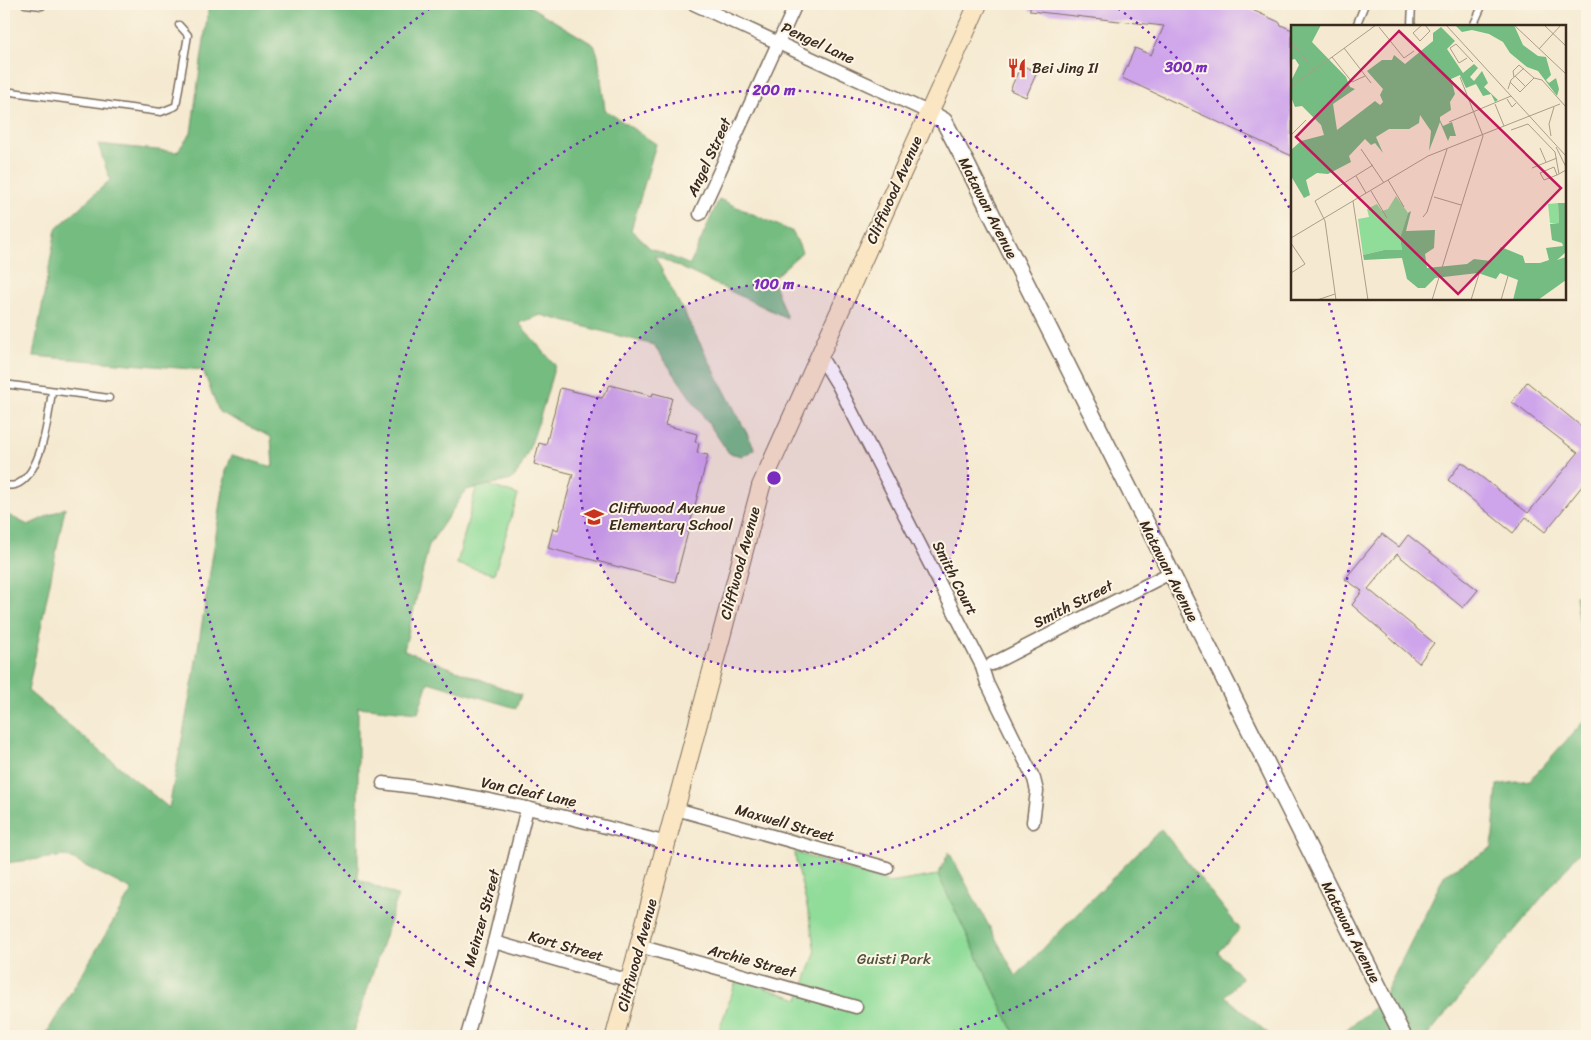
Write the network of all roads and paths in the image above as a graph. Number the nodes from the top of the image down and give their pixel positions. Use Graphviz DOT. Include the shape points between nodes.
graph roads {
  1 [pos="24,4"];
  2 [pos="694,4"];
  3 [pos="796,4"];
  4 [pos="978,4"];
  5 [pos="1365,4"];
  6 [pos="1412,4"];
  7 [pos="1483,4"];
  8 [pos="42,6"];
  9 [pos="179,25"];
  10 [pos="1356,25"];
  11 [pos="1414,25"];
  12 [pos="1473,25"];
  13 [pos="780,43"];
  14 [pos="4,91"];
  15 [pos="928,112"];
  16 [pos="700,214"];
  17 [pos="820,356"];
  18 [pos="4,384"];
  19 [pos="52,391"];
  20 [pos="110,398"];
  21 [pos="4,485"];
  22 [pos="1170,573"];
  23 [pos="992,664"];
  24 [pos="383,782"];
  25 [pos="527,808"];
  26 [pos="676,809"];
  27 [pos="1033,822"];
  28 [pos="667,843"];
  29 [pos="886,868"];
  30 [pos="494,942"];
  31 [pos="639,946"];
  32 [pos="630,981"];
  33 [pos="856,1006"];
  34 [pos="467,1036"];
  35 [pos="615,1036"];
  36 [pos="1403,1036"];
  1 -- 8 [label="lane"];
  2 -- 13 [label="street, Pengel Lane"];
  3 -- 13 [label="street, Angel Street"];
  4 -- 15 [label="main road, Cliffwood Avenue"];
  5 -- 10 [label="lane"];
  6 -- 11 [label="lane"];
  7 -- 12 [label="lane"];
  9 -- 14 [label="lane" via="188,35 176,106 161,112"];
  13 -- 15 [label="street, Pengel Lane"];
  13 -- 16 [label="street, Angel Street"];
  15 -- 17 [label="main road, Cliffwood Avenue"];
  15 -- 22 [label="street, Matawan Avenue" via="944,121 965,161"];
  17 -- 26 [label="main road, Cliffwood Avenue" via="761,486"];
  17 -- 27 [label="street, Smith Court" via="981,664 987,683 1034,779 1037,791"];
  18 -- 19 [label="lane"];
  19 -- 20 [label="lane"];
  19 -- 21 [label="lane" via="48,425 36,461 29,474 16,485"];
  22 -- 23 [label="street, Smith Street"];
  22 -- 36 [label="street, Matawan Avenue"];
  24 -- 25 [label="street, Van Cleaf Lane" via="445,790"];
  25 -- 28 [label="street, Van Cleaf Lane"];
  25 -- 30 [label="street, Meinzer Street"];
  26 -- 28 [label="main road, Cliffwood Avenue"];
  26 -- 29 [label="street, Maxwell Street"];
  28 -- 31 [label="main road, Cliffwood Avenue"];
  30 -- 32 [label="street, Kort Street"];
  30 -- 34 [label="street, Meinzer Street"];
  31 -- 32 [label="main road, Cliffwood Avenue"];
  31 -- 33 [label="street, Archie Street"];
  32 -- 35 [label="main road, Cliffwood Avenue"];
}
